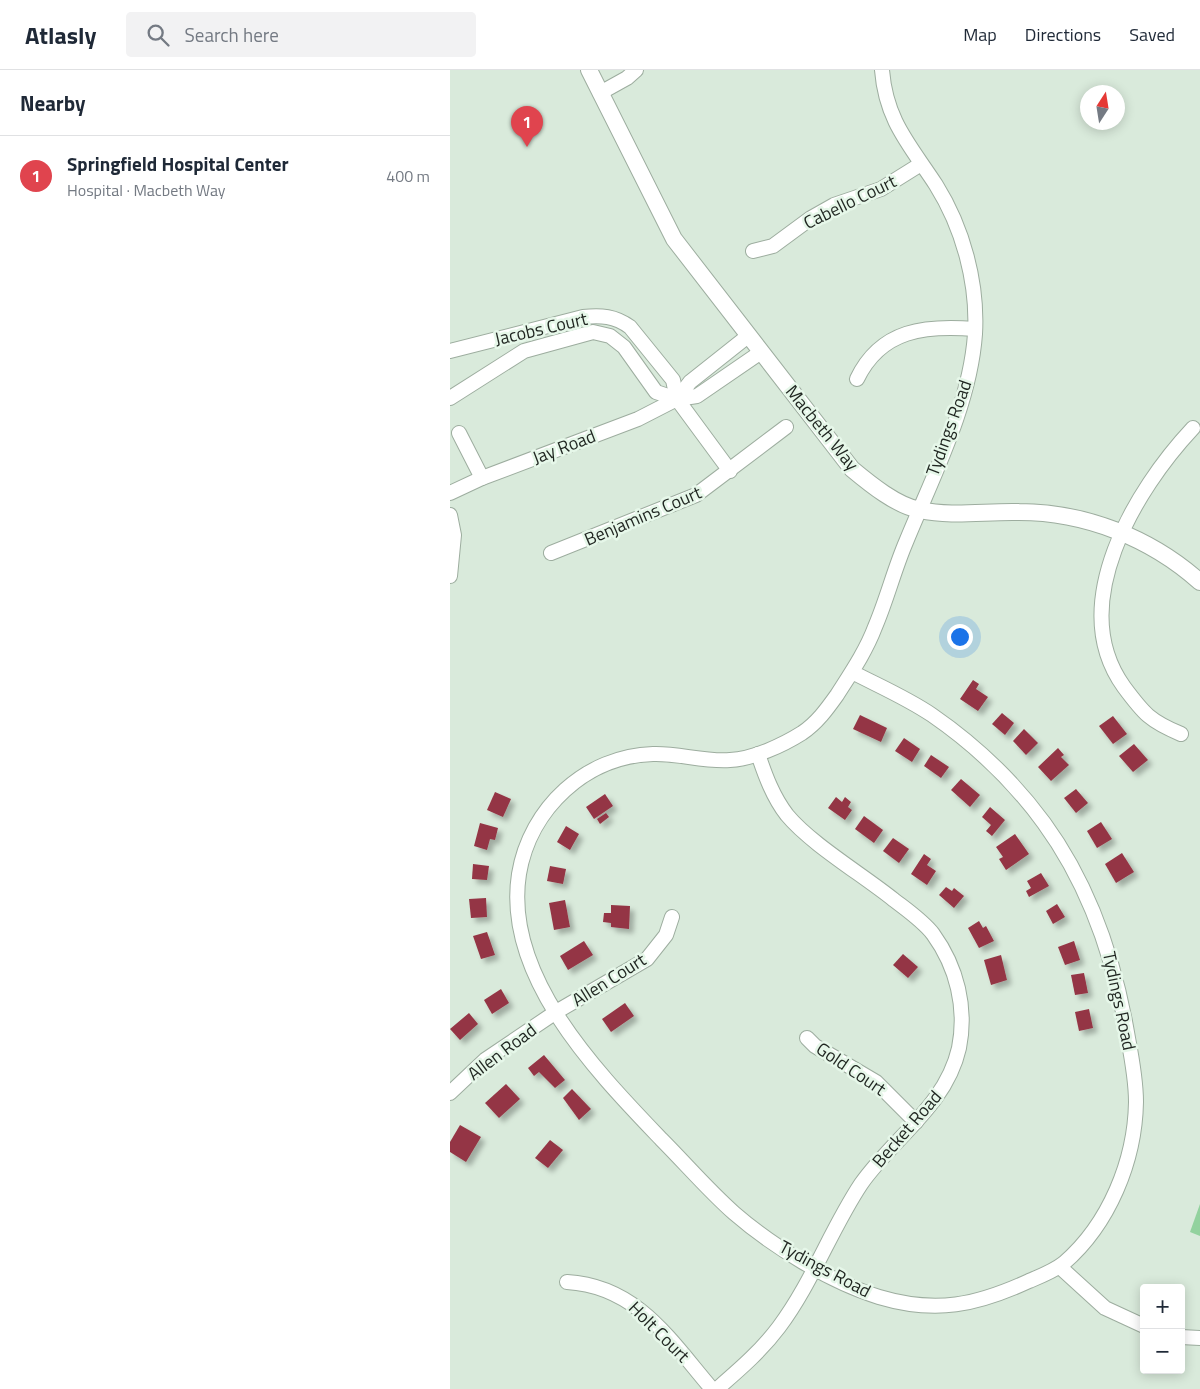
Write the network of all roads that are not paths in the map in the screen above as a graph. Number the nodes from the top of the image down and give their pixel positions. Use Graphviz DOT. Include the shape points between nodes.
graph roads {
  1 [pos="589,70"];
  2 [pos="636,70"];
  3 [pos="882,70"];
  4 [pos="600,93"];
  5 [pos="921,164"];
  6 [pos="754,251"];
  7 [pos="975,329"];
  8 [pos="748,336"];
  9 [pos="450,351"];
  10 [pos="761,352"];
  11 [pos="857,379"];
  12 [pos="450,398"];
  13 [pos="677,399"];
  14 [pos="786,427"];
  15 [pos="1193,428"];
  16 [pos="458,433"];
  17 [pos="730,471"];
  18 [pos="482,478"];
  19 [pos="450,494"];
  20 [pos="919,510"];
  21 [pos="450,516"];
  22 [pos="1123,534"];
  23 [pos="551,553"];
  24 [pos="450,576"];
  25 [pos="1200,582"];
  26 [pos="852,672"];
  27 [pos="1181,734"];
  28 [pos="758,754"];
  29 [pos="672,917"];
  30 [pos="556,1012"];
  31 [pos="807,1038"];
  32 [pos="450,1093"];
  33 [pos="916,1122"];
  34 [pos="1060,1267"];
  35 [pos="815,1268"];
  36 [pos="567,1282"];
  37 [pos="1140,1324"];
  38 [pos="1185,1337"];
  39 [pos="1200,1338"];
  40 [pos="712,1389"];
  41 [pos="717,1389"];
  1 -- 4 [label="street, Macbeth Way"];
  2 -- 4 [label="street"];
  3 -- 5 [label="street, Tydings Road" via="892,116"];
  4 -- 8 [label="street, Macbeth Way" via="674,239"];
  5 -- 6 [label="street, Cabello Court" via="881,190 834,205 774,246"];
  5 -- 7 [label="street, Tydings Road" via="938,188 961,240 970,270"];
  7 -- 11 [label="street" via="927,327 910,331 872,356"];
  7 -- 20 [label="street, Tydings Road" via="972,363 962,402"];
  8 -- 10 [label="street, Macbeth Way"];
  8 -- 13 [label="street, Jay Road" via="690,382"];
  9 -- 13 [label="street, Jacobs Court" via="601,315 630,327 673,380"];
  10 -- 13 [label="street, Jay Road" via="697,396"];
  10 -- 20 [label="street, Macbeth Way" via="852,469 874,487"];
  12 -- 13 [label="street, Jacobs Court" via="524,350 593,332 610,336 624,348 656,392"];
  13 -- 17 [label="street"];
  13 -- 18 [label="street, Jay Road" via="638,419"];
  14 -- 17 [label="street, Benjamins Court"];
  15 -- 22 [label="street" via="1157,470"];
  16 -- 18 [label="street"];
  17 -- 23 [label="street, Benjamins Court" via="696,495"];
  18 -- 19 [label="street, Jay Road"];
  20 -- 22 [label="street, Macbeth Way" via="1062,515"];
  20 -- 26 [label="street, Tydings Road" via="875,629"];
  21 -- 24 [label="street" via="454,535"];
  22 -- 25 [label="street, Macbeth Way" via="1155,548"];
  22 -- 27 [label="street" via="1101,601 1102,638 1118,679 1150,719"];
  26 -- 28 [label="street, Tydings Road" via="811,726"];
  26 -- 34 [label="street, Tydings Road" via="932,716 1012,784 1045,824 1103,932 1122,1001 1132,1063 1136,1098 1133,1137 1116,1192 1105,1213"];
  28 -- 30 [label="street, Tydings Road" via="732,760 659,753 635,755 590,771 554,799 539,819 527,845 518,892 523,934 532,966"];
  28 -- 33 [label="street, Becket Road" via="765,775 788,816 913,915 932,933 951,964 961,1007 958,1049 945,1084"];
  29 -- 30 [label="street, Allen Court" via="666,935 647,959"];
  30 -- 32 [label="street, Allen Road" via="485,1060"];
  30 -- 35 [label="street, Tydings Road" via="617,1093 708,1187 738,1216"];
  31 -- 33 [label="street, Gold Court" via="876,1082"];
  33 -- 35 [label="street, Becket Road" via="876,1163 860,1186"];
  34 -- 35 [label="street, Tydings Road" via="990,1299 963,1305 932,1306 880,1297"];
  34 -- 37 [label="street" via="1105,1308"];
  35 -- 41 [label="street, Becket Road" via="781,1325 757,1354"];
  36 -- 40 [label="street, Holt Court" via="587,1283 624,1297 660,1329"];
  38 -- 39 [label="street"];
}
